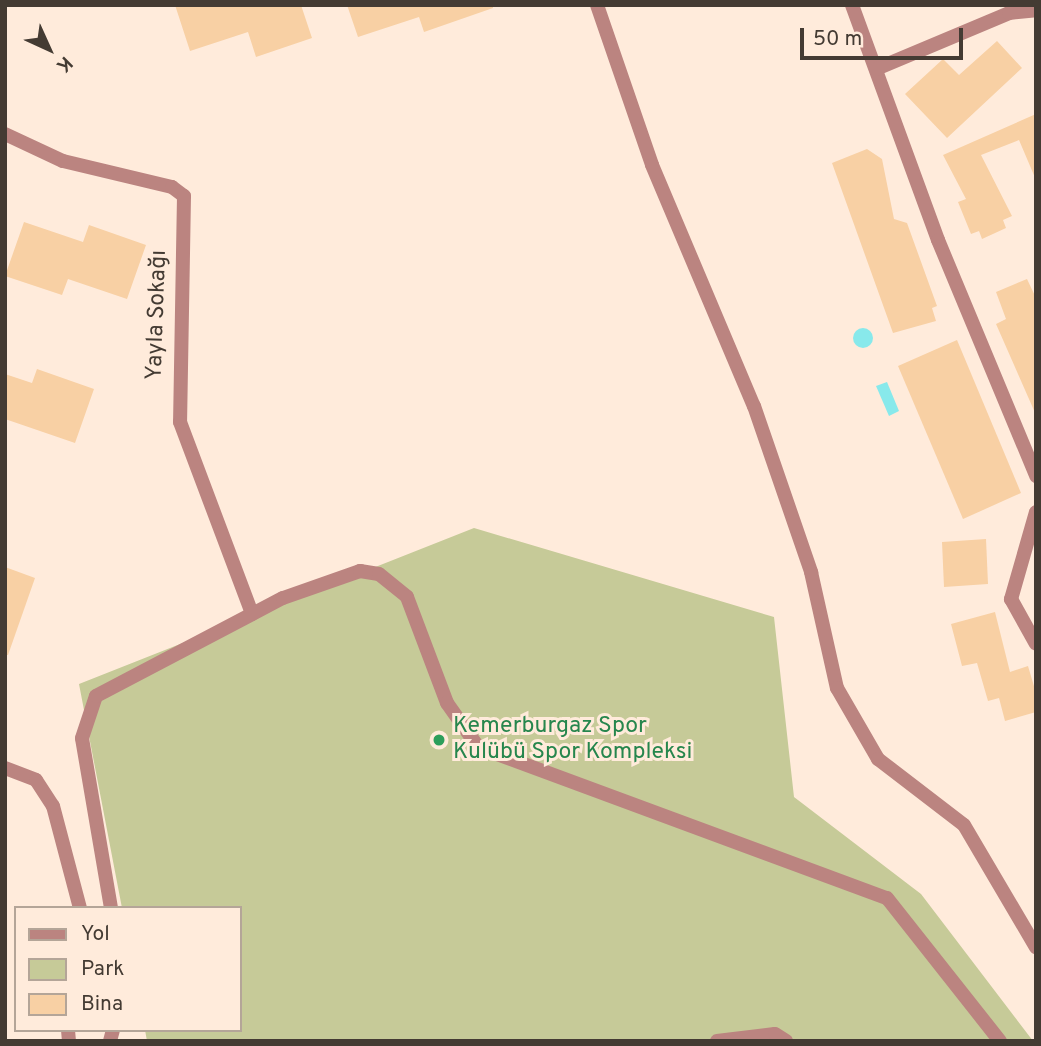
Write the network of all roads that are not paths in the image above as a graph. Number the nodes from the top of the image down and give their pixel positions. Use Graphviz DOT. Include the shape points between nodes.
graph roads {
  1 [pos="597,5"];
  2 [pos="852,5"];
  3 [pos="1036,10"];
  4 [pos="876,69"];
  5 [pos="5,134"];
  6 [pos="1036,476"];
  7 [pos="1036,512"];
  8 [pos="252,614"];
  9 [pos="1036,644"];
  10 [pos="5,768"];
  11 [pos="79,906"];
  12 [pos="111,906"];
  13 [pos="1036,947"];
  14 [pos="717,1041"];
  15 [pos="786,1041"];
  16 [pos="1000,1041"];
  1 -- 13 [label="street" via="652,165 754,406 811,572 837,688 878,759 964,825"];
  2 -- 4 [label="street"];
  3 -- 4 [label="street" via="1009,13"];
  4 -- 6 [label="street" via="943,253"];
  5 -- 8 [label="street, Yayla Sokağı" via="63,161 172,187 184,196 180,422"];
  7 -- 9 [label="street" via="1011,599"];
  8 -- 12 [label="street" via="108,685 88,711 82,737"];
  8 -- 16 [label="street" via="360,571 379,574 407,597 447,704 478,747 887,898"];
  10 -- 11 [label="street" via="36,780 53,806"];
  14 -- 15 [label="street" via="775,1034"];
}
